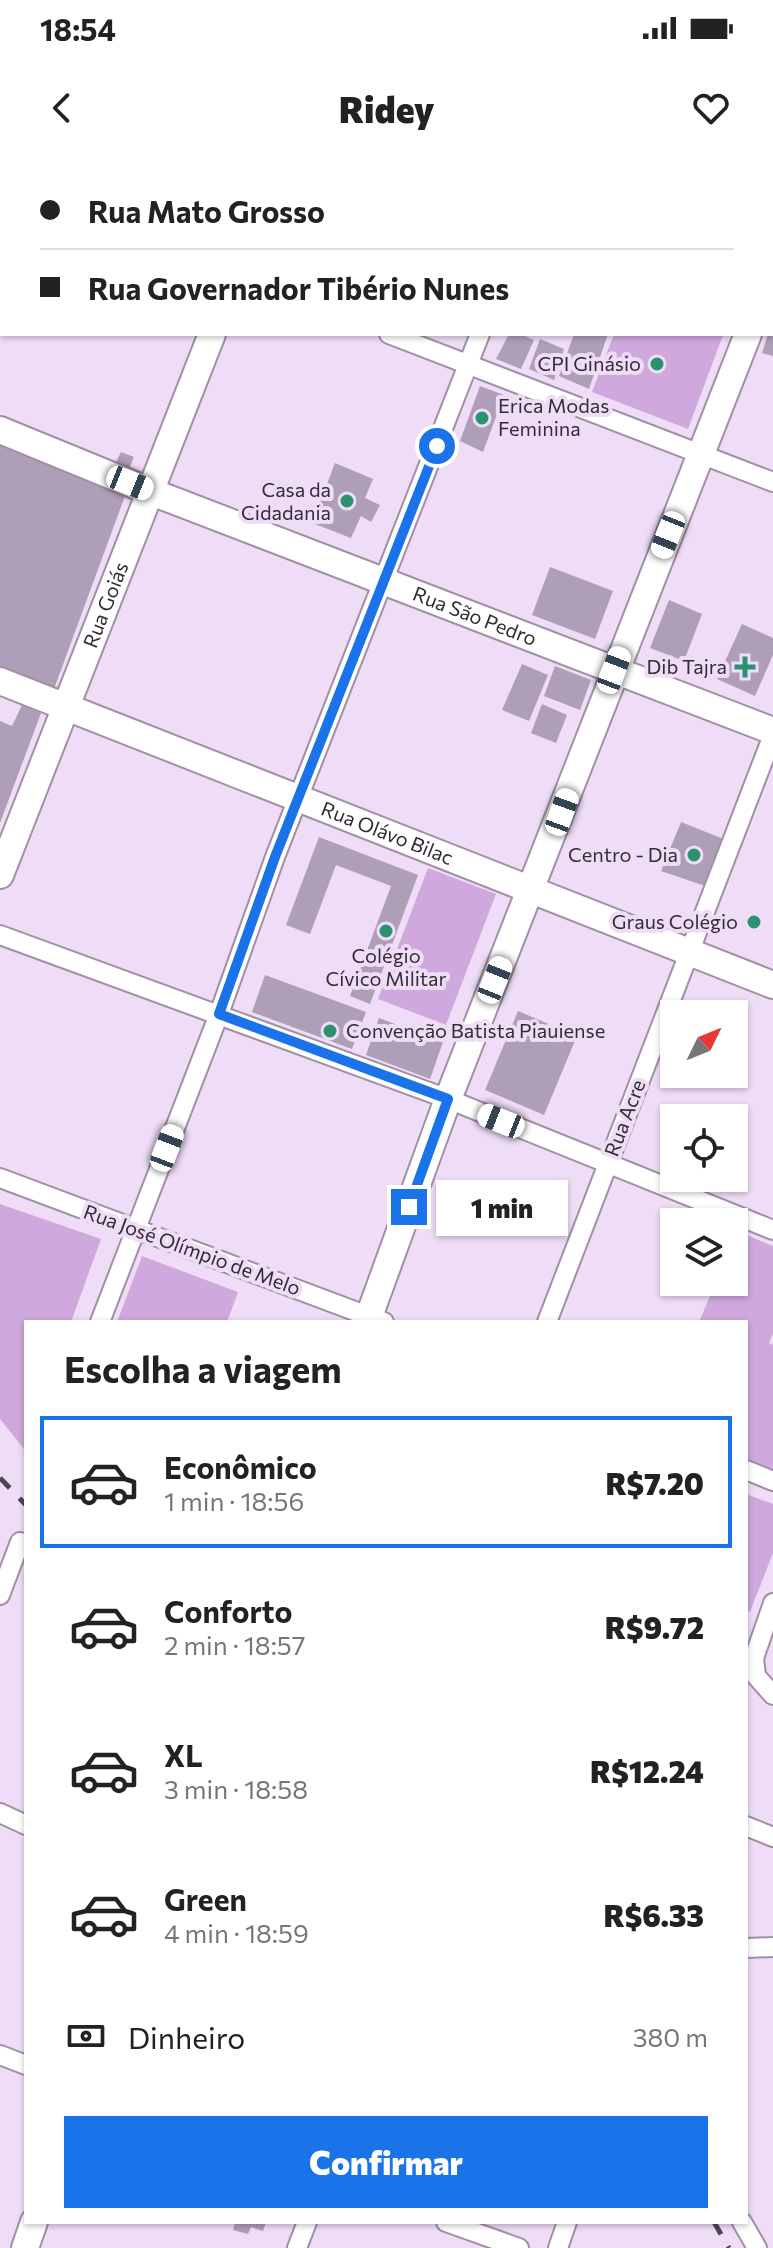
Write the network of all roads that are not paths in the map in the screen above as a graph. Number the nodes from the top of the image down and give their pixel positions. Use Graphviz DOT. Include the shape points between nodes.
graph roads {
  1 [pos="211,336"];
  2 [pos="394,336"];
  3 [pos="479,336"];
  4 [pos="747,336"];
  5 [pos="469,364"];
  6 [pos="0,430"];
  7 [pos="700,454"];
  8 [pos="773,482"];
  9 [pos="149,491"];
  10 [pos="384,582"];
  11 [pos="614,670"];
  12 [pos="0,681"];
  13 [pos="66,706"];
  14 [pos="773,733"];
  15 [pos="300,798"];
  16 [pos="0,875"];
  17 [pos="531,891"];
  18 [pos="0,935"];
  19 [pos="688,951"];
  20 [pos="773,985"];
  21 [pos="219,1014"];
  22 [pos="448,1099"];
  23 [pos="608,1164"];
  24 [pos="0,1178"];
  25 [pos="136,1229"];
  26 [pos="773,1230"];
  27 [pos="101,1320"];
  28 [pos="374,1320"];
  29 [pos="548,1320"];
  30 [pos="748,1471"];
  31 [pos="773,1481"];
  32 [pos="20,1542"];
  33 [pos="0,1595"];
  34 [pos="773,1603"];
  35 [pos="755,1625"];
  36 [pos="773,1695"];
  37 [pos="0,1813"];
  38 [pos="24,1824"];
  39 [pos="748,1827"];
  40 [pos="773,1837"];
  41 [pos="773,1947"];
  42 [pos="748,1948"];
  43 [pos="0,2055"];
  44 [pos="24,2064"];
  45 [pos="33,2224"];
  46 [pos="306,2224"];
  47 [pos="452,2224"];
  48 [pos="566,2224"];
  49 [pos="743,2224"];
  50 [pos="25,2248"];
  51 [pos="297,2248"];
  52 [pos="519,2248"];
  53 [pos="558,2248"];
  54 [pos="757,2248"];
  1 -- 9 [label="street, Rua Goiás"];
  2 -- 5 [label="street"];
  3 -- 5 [label="street"];
  4 -- 7 [label="street"];
  5 -- 7 [label="street"];
  5 -- 10 [label="street"];
  6 -- 9 [label="street, Rua São Pedro"];
  7 -- 8 [label="street"];
  7 -- 11 [label="street"];
  9 -- 10 [label="street, Rua São Pedro"];
  9 -- 13 [label="street, Rua Goiás"];
  10 -- 11 [label="street, Rua São Pedro"];
  10 -- 15 [label="street"];
  11 -- 14 [label="street, Rua São Pedro"];
  11 -- 17 [label="street"];
  12 -- 13 [label="street, Rua Olávo Bilac"];
  13 -- 15 [label="street, Rua Olávo Bilac"];
  13 -- 16 [label="street, Rua Goiás"];
  14 -- 19 [label="street, Rua Acre"];
  15 -- 17 [label="street, Rua Olávo Bilac"];
  15 -- 21 [label="street"];
  17 -- 19 [label="street, Rua Olávo Bilac"];
  17 -- 22 [label="street"];
  18 -- 21 [label="street"];
  19 -- 20 [label="street, Rua Olávo Bilac"];
  19 -- 23 [label="street, Rua Acre"];
  21 -- 22 [label="street"];
  21 -- 25 [label="street"];
  22 -- 23 [label="street"];
  22 -- 28 [label="street"];
  23 -- 26 [label="street"];
  23 -- 29 [label="street, Rua Acre"];
  24 -- 25 [label="street, Rua José Olímpio de Melo"];
  25 -- 27 [label="street"];
  25 -- 28 [label="street, Rua José Olímpio de Melo"];
  30 -- 31 [label="street"];
  32 -- 33 [label="street"];
  34 -- 35 [label="street"];
  35 -- 36 [label="street" via="756,1676"];
  37 -- 38 [label="street"];
  39 -- 40 [label="street"];
  41 -- 42 [label="street"];
  43 -- 44 [label="street"];
  45 -- 50 [label="street"];
  46 -- 51 [label="street"];
  47 -- 52 [label="street"];
  48 -- 53 [label="street"];
  49 -- 54 [label="street"];
}
